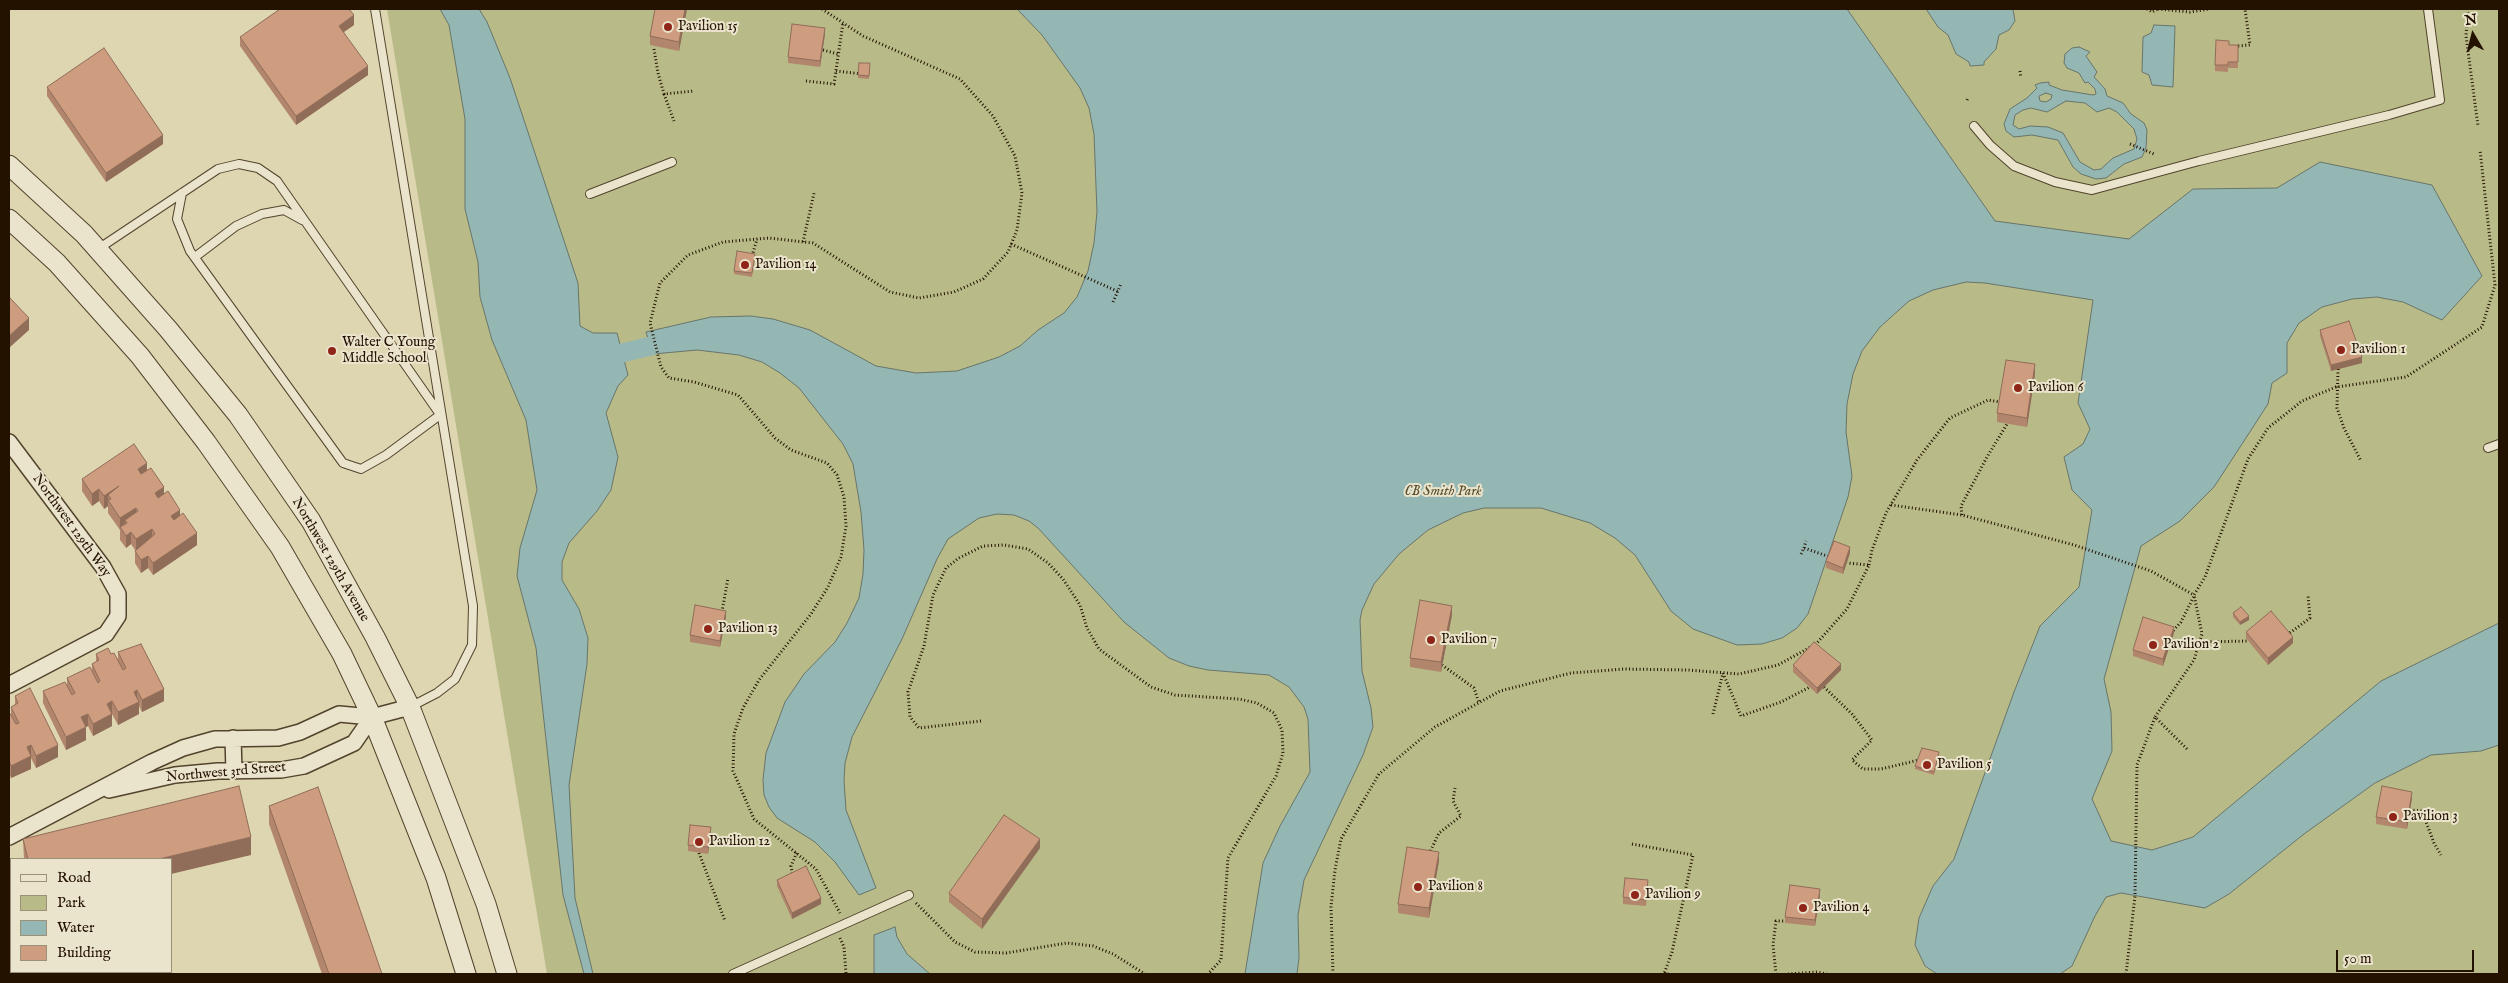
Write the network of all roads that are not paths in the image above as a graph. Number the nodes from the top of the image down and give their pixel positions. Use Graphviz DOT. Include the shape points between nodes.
graph roads {
  1 [pos="375,9"];
  2 [pos="2428,9"];
  3 [pos="1974,126"];
  4 [pos="672,162"];
  5 [pos="9,165"];
  6 [pos="182,193"];
  7 [pos="590,194"];
  8 [pos="9,219"];
  9 [pos="305,222"];
  10 [pos="98,249"];
  11 [pos="195,258"];
  12 [pos="440,415"];
  13 [pos="9,442"];
  14 [pos="2499,444"];
  15 [pos="2488,448"];
  16 [pos="9,686"];
  17 [pos="410,707"];
  18 [pos="372,717"];
  19 [pos="233,738"];
  20 [pos="234,771"];
  21 [pos="94,792"];
  22 [pos="9,837"];
  23 [pos="909,895"];
  24 [pos="466,974"];
  25 [pos="507,974"];
  26 [pos="733,974"];
  1 -- 12 [label="lane"];
  2 -- 3 [label="lane" via="2440,100 2388,115 2092,190 2055,182 2014,166"];
  4 -- 7 [label="lane"];
  5 -- 10 [label="street, Northwest 129th Avenue"];
  6 -- 9 [label="lane" via="218,169 239,164 258,168 277,181"];
  6 -- 10 [label="lane"];
  6 -- 11 [label="lane" via="177,219"];
  8 -- 18 [label="street" via="57,263 140,356 206,442 280,547 342,654"];
  9 -- 11 [label="lane" via="284,210 262,214 236,226"];
  9 -- 12 [label="lane"];
  10 -- 17 [label="street, Northwest 129th Avenue" via="238,415 311,521"];
  11 -- 12 [label="lane" via="343,463 361,469"];
  12 -- 17 [label="lane" via="473,606 472,645 455,678 437,693"];
  13 -- 16 [label="street, Northwest 129th Way" via="103,567 118,594 118,616 106,634"];
  14 -- 15 [label="lane"];
  17 -- 18 [label="street, Northwest 3rd Street"];
  17 -- 25 [label="street, Northwest 129th Avenue" via="486,904"];
  18 -- 19 [label="street, Northwest 3rd Street" via="339,714 278,738"];
  18 -- 20 [label="street, Northwest 3rd Street" via="354,743 304,766"];
  18 -- 24 [label="street" via="436,878"];
  19 -- 20 [label="street"];
  19 -- 21 [label="street, Northwest 3rd Street" via="215,739 183,748"];
  20 -- 21 [label="street, Northwest 3rd Street" via="175,775"];
  21 -- 22 [label="street, Northwest 3rd Street"];
  23 -- 26 [label="lane"];
}
